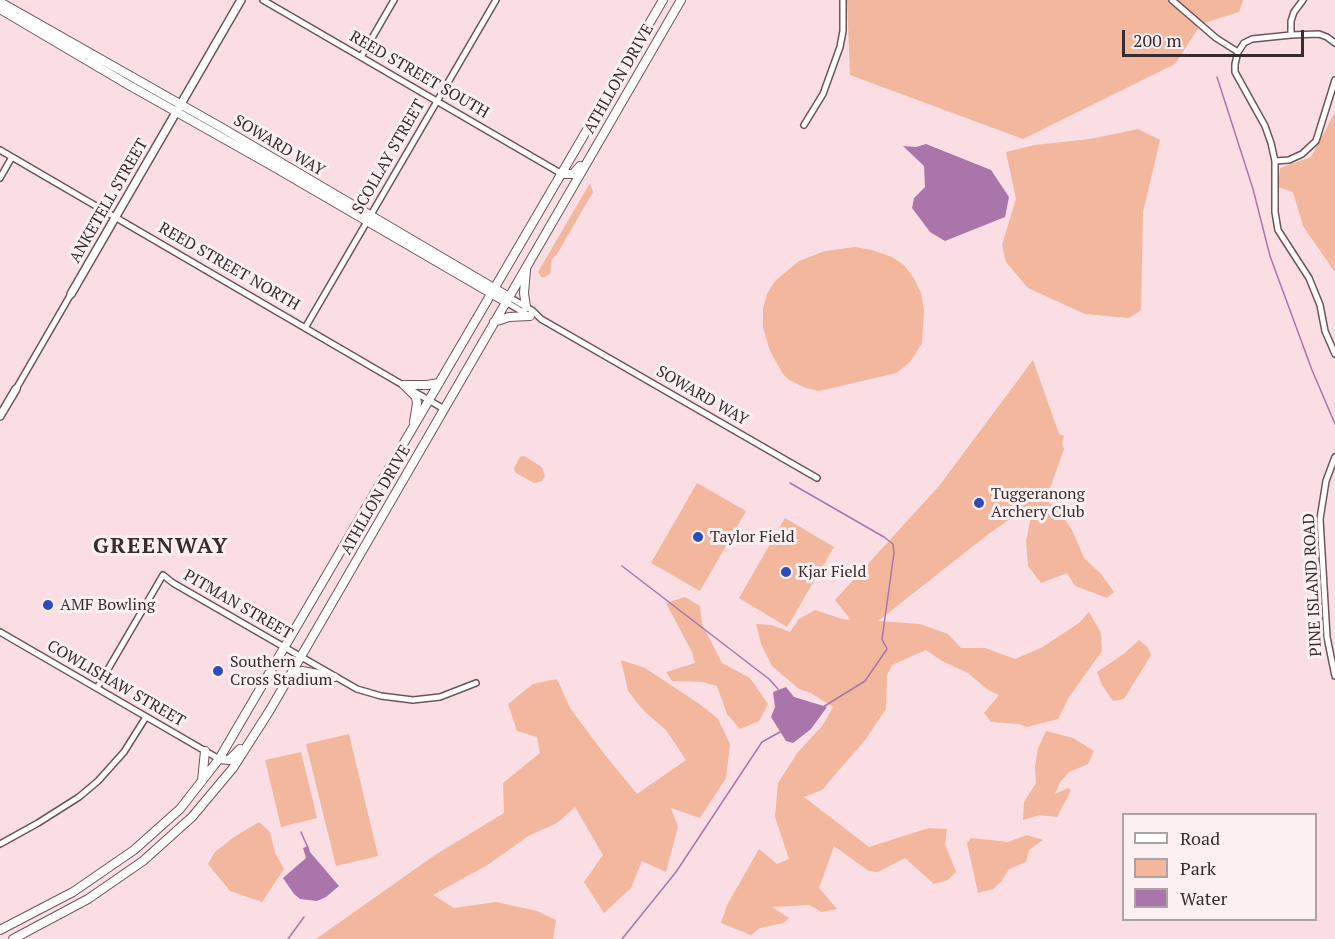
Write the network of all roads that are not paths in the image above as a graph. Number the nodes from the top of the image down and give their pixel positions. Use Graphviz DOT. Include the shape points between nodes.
graph roads {
  1 [pos="241,0"];
  2 [pos="262,0"];
  3 [pos="394,0"];
  4 [pos="496,0"];
  5 [pos="663,0"];
  6 [pos="681,0"];
  7 [pos="843,0"];
  8 [pos="1172,0"];
  9 [pos="1303,0"];
  10 [pos="0,2"];
  11 [pos="0,9"];
  12 [pos="1291,35"];
  13 [pos="1335,43"];
  14 [pos="1238,52"];
  15 [pos="361,57"];
  16 [pos="1335,80"];
  17 [pos="437,101"];
  18 [pos="181,104"];
  19 [pos="176,112"];
  20 [pos="804,125"];
  21 [pos="597,145"];
  22 [pos="0,150"];
  23 [pos="12,157"];
  24 [pos="1275,161"];
  25 [pos="562,174"];
  26 [pos="0,178"];
  27 [pos="563,203"];
  28 [pos="115,217"];
  29 [pos="369,218"];
  30 [pos="527,266"];
  31 [pos="493,291"];
  32 [pos="71,294"];
  33 [pos="508,299"];
  34 [pos="526,307"];
  35 [pos="530,316"];
  36 [pos="541,319"];
  37 [pos="494,322"];
  38 [pos="305,328"];
  39 [pos="1335,354"];
  40 [pos="440,383"];
  41 [pos="404,385"];
  42 [pos="16,388"];
  43 [pos="429,400"];
  44 [pos="444,409"];
  45 [pos="0,416"];
  46 [pos="411,432"];
  47 [pos="1335,457"];
  48 [pos="817,478"];
  49 [pos="0,632"];
  50 [pos="285,648"];
  51 [pos="301,657"];
  52 [pos="290,675"];
  53 [pos="1335,676"];
  54 [pos="334,677"];
  55 [pos="476,683"];
  56 [pos="97,688"];
  57 [pos="146,717"];
  58 [pos="259,728"];
  59 [pos="205,751"];
  60 [pos="219,759"];
  61 [pos="201,785"];
  62 [pos="217,789"];
  63 [pos="0,844"];
  64 [pos="0,930"];
  65 [pos="13,939"];
  1 -- 18 [label="street, ANKETELL STREET"];
  2 -- 15 [label="street, REED STREET SOUTH"];
  3 -- 15 [label="street"];
  4 -- 17 [label="street, SCOLLAY STREET"];
  5 -- 25 [label="main road, ATHLLON DRIVE"];
  6 -- 21 [label="main road, ATHLLON DRIVE"];
  7 -- 20 [label="street" via="840,47 823,94"];
  8 -- 14 [label="street"];
  9 -- 12 [label="street" via="1294,12"];
  10 -- 18 [label="main road, SOWARD WAY"];
  11 -- 19 [label="main road, SOWARD WAY"];
  12 -- 13 [label="street" via="1319,34"];
  12 -- 14 [label="street" via="1252,39"];
  14 -- 24 [label="street" via="1235,72 1265,126"];
  15 -- 17 [label="street, REED STREET SOUTH"];
  16 -- 24 [label="street" via="1316,141 1302,154"];
  17 -- 25 [label="street, REED STREET SOUTH"];
  17 -- 29 [label="street, SCOLLAY STREET"];
  18 -- 19 [label="street, ANKETELL STREET"];
  18 -- 29 [label="main road, SOWARD WAY"];
  19 -- 28 [label="street, ANKETELL STREET"];
  19 -- 29 [label="main road, SOWARD WAY"];
  21 -- 25 [label="main road" via="576,172"];
  21 -- 27 [label="main road, ATHLLON DRIVE"];
  22 -- 23 [label="street, REED STREET NORTH"];
  23 -- 26 [label="street"];
  23 -- 28 [label="street, REED STREET NORTH"];
  24 -- 39 [label="street" via="1278,230 1309,278"];
  25 -- 27 [label="main road" via="570,186"];
  25 -- 31 [label="main road, ATHLLON DRIVE"];
  27 -- 30 [label="main road, ATHLLON DRIVE"];
  28 -- 32 [label="street, ANKETELL STREET"];
  28 -- 38 [label="street, REED STREET NORTH"];
  29 -- 31 [label="main road, SOWARD WAY"];
  29 -- 38 [label="street, SCOLLAY STREET"];
  30 -- 33 [label="main road, ATHLLON DRIVE"];
  30 -- 34 [label="main road"];
  31 -- 33 [label="main road, SOWARD WAY"];
  31 -- 40 [label="main road, ATHLLON DRIVE"];
  32 -- 42 [label="street, ANKETELL STREET"];
  33 -- 34 [label="street, SOWARD WAY"];
  33 -- 35 [label="street, SOWARD WAY"];
  33 -- 37 [label="main road, ATHLLON DRIVE"];
  34 -- 36 [label="street, SOWARD WAY"];
  35 -- 36 [label="street, SOWARD WAY"];
  35 -- 37 [label="main road"];
  36 -- 48 [label="street, SOWARD WAY"];
  37 -- 44 [label="main road, ATHLLON DRIVE"];
  38 -- 41 [label="street, REED STREET NORTH"];
  40 -- 41 [label="main road"];
  40 -- 43 [label="main road, ATHLLON DRIVE"];
  41 -- 43 [label="street, REED STREET NORTH"];
  41 -- 46 [label="main road" via="417,403"];
  42 -- 45 [label="street, ANKETELL STREET"];
  43 -- 44 [label="street, REED STREET NORTH"];
  43 -- 46 [label="main road, ATHLLON DRIVE"];
  44 -- 51 [label="main road, ATHLLON DRIVE"];
  46 -- 50 [label="main road, ATHLLON DRIVE"];
  47 -- 53 [label="street, PINE ISLAND ROAD" via="1326,481 1320,519 1327,638"];
  49 -- 56 [label="street, COWLISHAW STREET"];
  50 -- 51 [label="street, PITMAN STREET"];
  50 -- 56 [label="street, PITMAN STREET" via="162,575"];
  50 -- 60 [label="main road, ATHLLON DRIVE"];
  51 -- 52 [label="main road, ATHLLON DRIVE"];
  51 -- 54 [label="street, PITMAN STREET"];
  52 -- 54 [label="main road" via="302,670"];
  52 -- 58 [label="main road, ATHLLON DRIVE"];
  54 -- 55 [label="street, PITMAN STREET" via="369,693 413,700 440,697"];
  56 -- 57 [label="street, COWLISHAW STREET"];
  57 -- 59 [label="street, COWLISHAW STREET"];
  57 -- 63 [label="street" via="124,752 98,781"];
  58 -- 60 [label="main road" via="233,758"];
  58 -- 62 [label="main road, ATHLLON DRIVE"];
  59 -- 60 [label="street, COWLISHAW STREET"];
  59 -- 61 [label="main road"];
  60 -- 61 [label="main road, ATHLLON DRIVE"];
  60 -- 62 [label="main road" via="225,773"];
  61 -- 64 [label="main road, ATHLLON DRIVE" via="158,830 115,865"];
  62 -- 65 [label="main road, ATHLLON DRIVE" via="176,833 125,875"];
}
